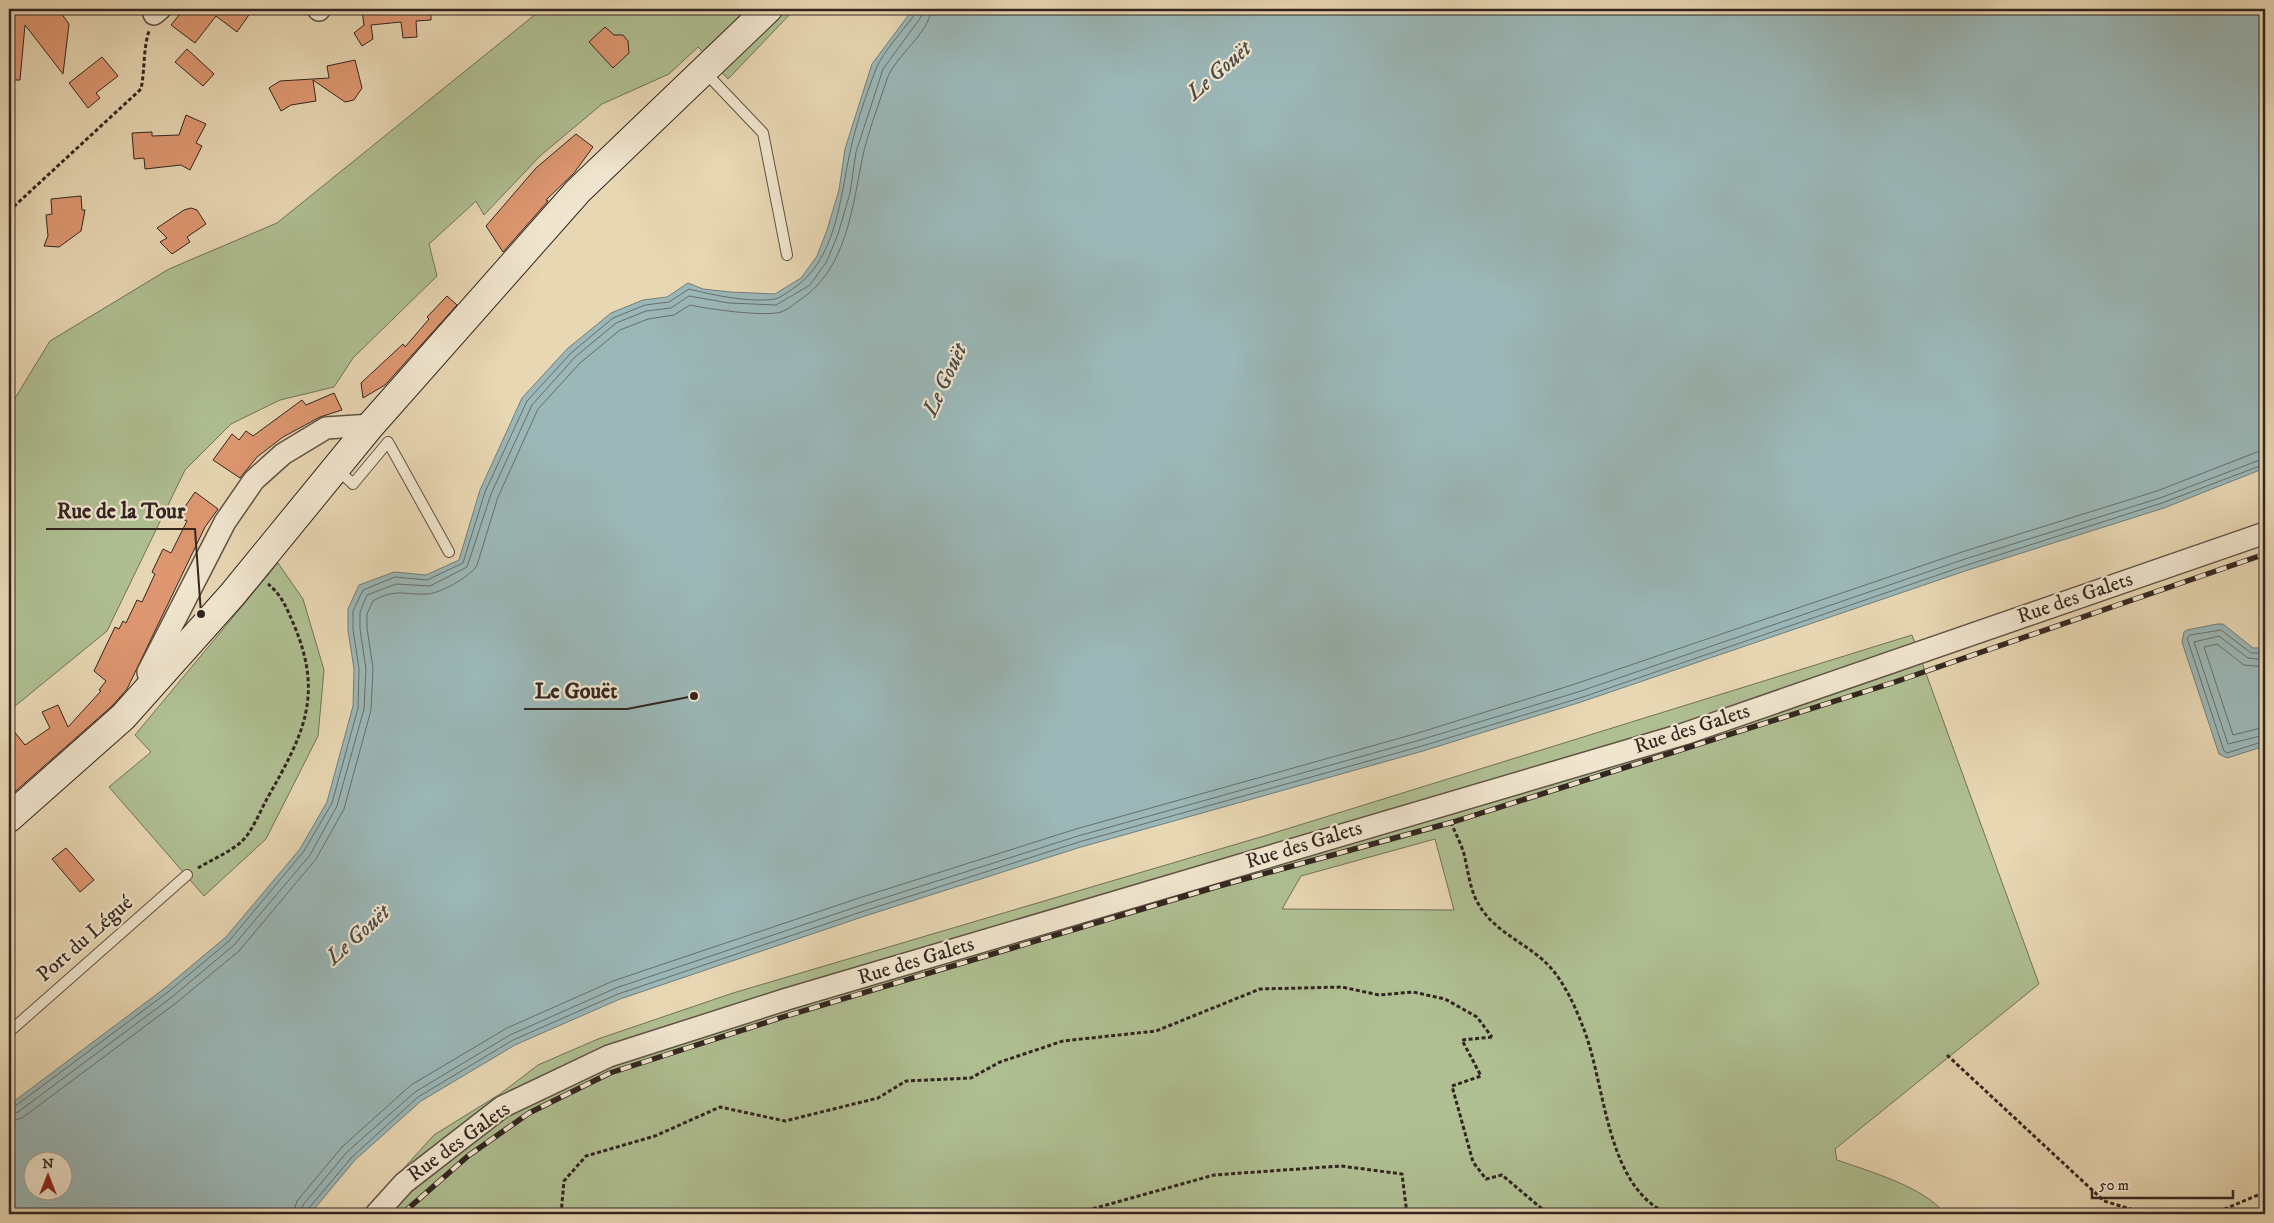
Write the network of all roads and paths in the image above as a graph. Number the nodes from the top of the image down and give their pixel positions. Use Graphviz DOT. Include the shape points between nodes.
graph roads {
  1 [pos="768,9"];
  2 [pos="157,11"];
  3 [pos="704,70"];
  4 [pos="9,211"];
  5 [pos="787,255"];
  6 [pos="372,425"];
  7 [pos="336,468"];
  8 [pos="2265,533"];
  9 [pos="449,552"];
  10 [pos="252,571"];
  11 [pos="151,686"];
  12 [pos="1443,804"];
  13 [pos="9,818"];
  14 [pos="187,875"];
  15 [pos="9,1032"];
  16 [pos="1947,1055"];
  17 [pos="2265,1192"];
  18 [pos="376,1214"];
  19 [pos="561,1214"];
  20 [pos="1074,1214"];
  21 [pos="1407,1214"];
  22 [pos="1542,1214"];
  23 [pos="1668,1214"];
  24 [pos="2146,1214"];
  25 [pos="2166,1214"];
  1 -- 3 [label="street"];
  2 -- 4 [label="path" via="146,40 141,89"];
  3 -- 5 [label="lane" via="763,133"];
  3 -- 6 [label="street" via="578,191"];
  6 -- 7 [label="street"];
  6 -- 11 [label="street" via="326,428 283,454 254,480 225,522 148,672"];
  7 -- 9 [label="lane" via="353,484 388,442"];
  7 -- 10 [label="street"];
  8 -- 12 [label="street, Rue des Galets" via="1684,734"];
  10 -- 11 [label="street"];
  10 -- 14 [label="path" via="277,591 301,641 310,689 305,721 287,762 242,842"];
  11 -- 13 [label="street" via="123,717"];
  12 -- 18 [label="street, Rue des Galets" via="787,999 609,1056 502,1107 404,1183"];
  12 -- 23 [label="path" via="1463,851 1478,904 1502,932 1550,967 1567,991 1584,1028 1611,1132 1627,1174 1655,1208"];
  14 -- 15 [label="lane, Port du Légué"];
  16 -- 24 [label="path" via="2104,1201"];
  17 -- 25 [label="path" via="2222,1210"];
  19 -- 22 [label="path" via="564,1181 586,1156 655,1136 720,1107 785,1121 878,1098 906,1081 972,1078 1000,1062 1063,1041 1156,1031 1260,990 1342,987 1379,995 1412,992 1445,999 1477,1017 1492,1037 1462,1040 1481,1076 1452,1086 1473,1162 1486,1179 1502,1175 1541,1208"];
  20 -- 21 [label="path" via="1214,1175 1341,1166 1402,1174"];
}
